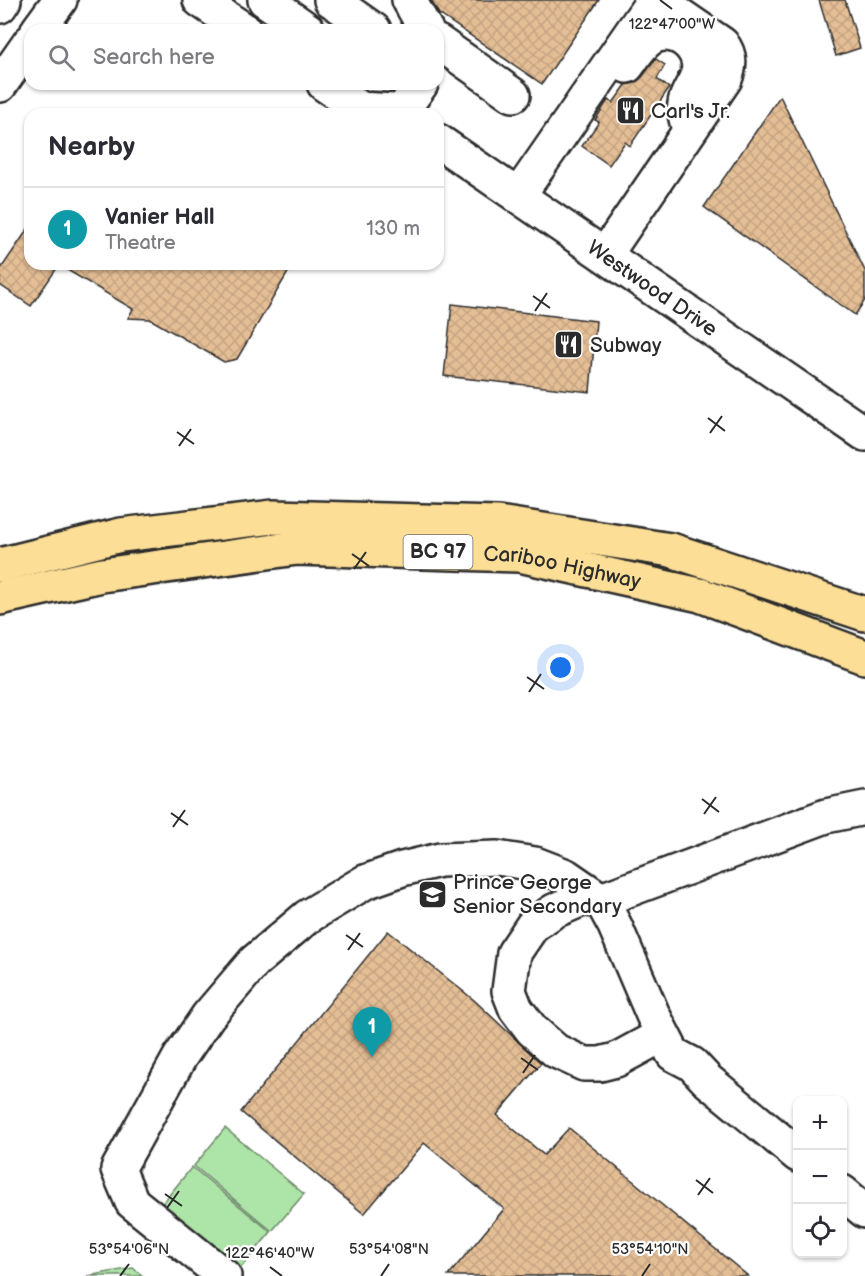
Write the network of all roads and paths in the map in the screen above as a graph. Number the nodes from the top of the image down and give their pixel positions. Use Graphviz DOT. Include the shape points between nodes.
graph roads {
  1 [pos="4,0"];
  2 [pos="60,0"];
  3 [pos="200,0"];
  4 [pos="265,0"];
  5 [pos="331,0"];
  6 [pos="0,6"];
  7 [pos="43,24"];
  8 [pos="235,24"];
  9 [pos="299,24"];
  10 [pos="365,24"];
  11 [pos="444,44"];
  12 [pos="24,51"];
  13 [pos="0,85"];
  14 [pos="333,90"];
  15 [pos="414,90"];
  16 [pos="513,95"];
  17 [pos="394,106"];
  18 [pos="360,108"];
  19 [pos="372,108"];
  20 [pos="444,145"];
  21 [pos="518,196"];
  22 [pos="605,255"];
  23 [pos="865,434"];
  24 [pos="0,565"];
  25 [pos="0,598"];
  26 [pos="865,614"];
  27 [pos="865,657"];
  28 [pos="865,808"];
  29 [pos="601,900"];
  30 [pos="662,1035"];
  31 [pos="793,1151"];
  32 [pos="847,1195"];
  33 [pos="865,1211"];
  34 [pos="224,1276"];
  1 -- 6 [label="street"];
  2 -- 7 [label="street"];
  3 -- 8 [label="street"];
  4 -- 9 [label="street"];
  5 -- 10 [label="street"];
  11 -- 16 [label="street"];
  12 -- 13 [label="street"];
  14 -- 18 [label="street"];
  15 -- 17 [label="street"];
  17 -- 19 [label="street"];
  20 -- 21 [label="street, Westwood Drive"];
  21 -- 22 [label="street, Westwood Drive"];
  21 -- 22 [label="street" via="651,4 662,3 723,44 729,68 725,79"];
  22 -- 23 [label="street, Westwood Drive"];
  24 -- 26 [label="highway, Cariboo Highway / BC 97" via="121,535 273,517 498,522 671,550"];
  25 -- 27 [label="highway, Cariboo Highway / BC 97" via="102,575 297,548 519,555 700,595"];
  28 -- 29 [label="street" via="826,816"];
  29 -- 30 [label="street"];
  29 -- 30 [label="street" via="582,899 533,925 514,953 509,991 516,1009 556,1051 584,1064 616,1060"];
  29 -- 34 [label="street" via="566,876 535,864 497,858 440,860 365,882 307,917 254,962 208,1016 180,1057 118,1169 132,1202"];
  30 -- 31 [label="street" via="673,1054 692,1064"];
  32 -- 33 [label="street"];
}
